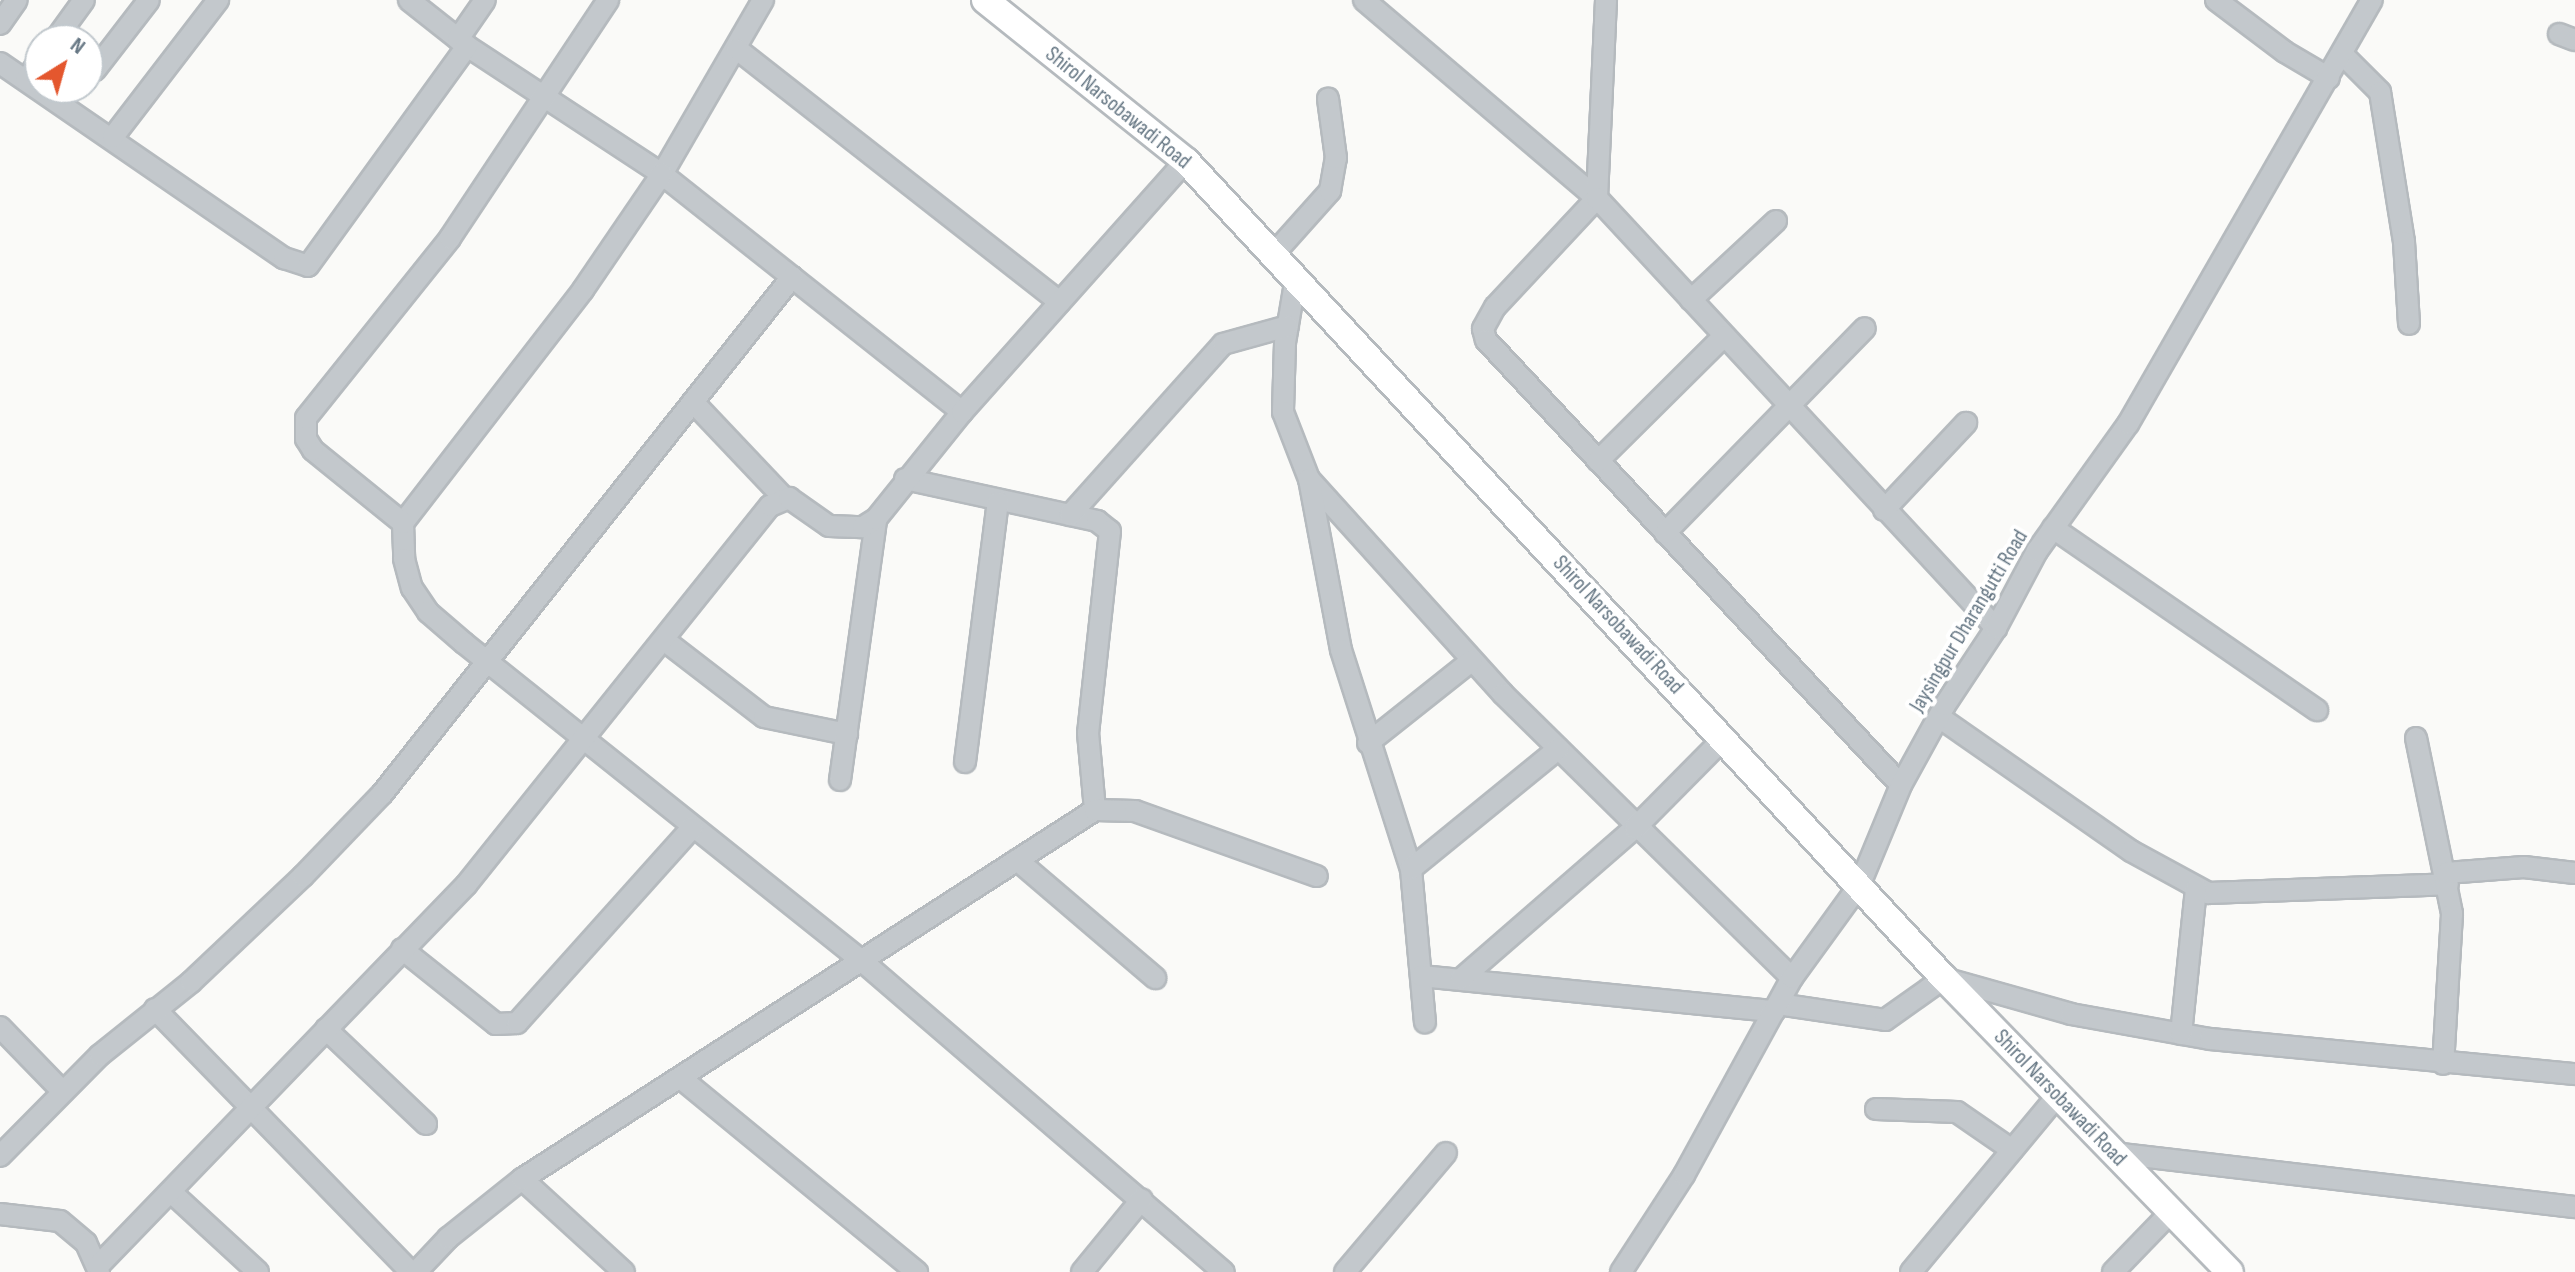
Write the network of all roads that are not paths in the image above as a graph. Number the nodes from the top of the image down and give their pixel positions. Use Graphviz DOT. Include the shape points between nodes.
graph roads {
  1 [pos="17,0"];
  2 [pos="84,0"];
  3 [pos="149,0"];
  4 [pos="218,0"];
  5 [pos="409,0"];
  6 [pos="485,0"];
  7 [pos="608,0"];
  8 [pos="763,0"];
  9 [pos="985,0"];
  10 [pos="1364,0"];
  11 [pos="1606,0"];
  12 [pos="2216,0"];
  13 [pos="2372,0"];
  14 [pos="0,24"];
  15 [pos="67,24"];
  16 [pos="462,42"];
  17 [pos="737,49"];
  18 [pos="2342,54"];
  19 [pos="104,58"];
  20 [pos="0,63"];
  21 [pos="2329,78"];
  22 [pos="24,79"];
  23 [pos="544,98"];
  24 [pos="1328,99"];
  25 [pos="63,104"];
  26 [pos="113,137"];
  27 [pos="1186,161"];
  28 [pos="662,174"];
  29 [pos="1597,198"];
  30 [pos="1776,221"];
  31 [pos="1271,257"];
  32 [pos="792,277"];
  33 [pos="1295,283"];
  34 [pos="1691,300"];
  35 [pos="1060,302"];
  36 [pos="2409,324"];
  37 [pos="1288,326"];
  38 [pos="1865,328"];
  39 [pos="1724,336"];
  40 [pos="693,402"];
  41 [pos="1790,409"];
  42 [pos="962,412"];
  43 [pos="1966,423"];
  44 [pos="1598,461"];
  45 [pos="905,479"];
  46 [pos="1309,479"];
  47 [pos="783,497"];
  48 [pos="998,502"];
  49 [pos="1884,510"];
  50 [pos="1070,515"];
  51 [pos="876,519"];
  52 [pos="403,523"];
  53 [pos="2053,528"];
  54 [pos="1665,533"];
  55 [pos="1996,628"];
  56 [pos="664,640"];
  57 [pos="1471,661"];
  58 [pos="487,663"];
  59 [pos="2317,710"];
  60 [pos="1939,717"];
  61 [pos="847,734"];
  62 [pos="1724,738"];
  63 [pos="2416,738"];
  64 [pos="582,742"];
  65 [pos="1368,743"];
  66 [pos="1558,749"];
  67 [pos="965,762"];
  68 [pos="840,780"];
  69 [pos="1901,785"];
  70 [pos="1095,810"];
  71 [pos="693,827"];
  72 [pos="1635,828"];
  73 [pos="1017,860"];
  74 [pos="1411,869"];
  75 [pos="2575,873"];
  76 [pos="1317,876"];
  77 [pos="2447,878"];
  78 [pos="1860,884"];
  79 [pos="2196,888"];
  80 [pos="402,949"];
  81 [pos="862,961"];
  82 [pos="1421,976"];
  83 [pos="1155,978"];
  84 [pos="1792,978"];
  85 [pos="1944,978"];
  86 [pos="1461,979"];
  87 [pos="1776,1008"];
  88 [pos="155,1009"];
  89 [pos="1425,1022"];
  90 [pos="0,1027"];
  91 [pos="326,1029"];
  92 [pos="2181,1034"];
  93 [pos="2443,1064"];
  94 [pos="2575,1074"];
  95 [pos="683,1080"];
  96 [pos="62,1091"];
  97 [pos="2058,1095"];
  98 [pos="252,1109"];
  99 [pos="1876,1109"];
  100 [pos="426,1124"];
  101 [pos="2012,1150"];
  102 [pos="1446,1153"];
  103 [pos="2114,1153"];
  104 [pos="0,1156"];
  105 [pos="522,1179"];
  106 [pos="171,1192"];
  107 [pos="1142,1199"];
  108 [pos="2575,1207"];
  109 [pos="2171,1212"];
  110 [pos="0,1214"];
  111 [pos="98,1269"];
  112 [pos="258,1272"];
  113 [pos="414,1272"];
  114 [pos="624,1272"];
  115 [pos="917,1272"];
  116 [pos="1082,1272"];
  117 [pos="1224,1272"];
  118 [pos="1345,1272"];
  119 [pos="1621,1272"];
  120 [pos="1911,1272"];
  121 [pos="2113,1272"];
  122 [pos="2230,1272"];
  1 -- 14 [label="street"];
  2 -- 15 [label="street"];
  3 -- 19 [label="street"];
  4 -- 26 [label="street"];
  5 -- 16 [label="street"];
  6 -- 16 [label="street"];
  7 -- 23 [label="street"];
  8 -- 17 [label="street"];
  9 -- 27 [label="main road, Shirol Narsobawadi Road"];
  10 -- 29 [label="street"];
  11 -- 29 [label="street"];
  12 -- 21 [label="street"];
  13 -- 18 [label="street, Jaysingpur Dharangutti Road"];
  16 -- 23 [label="street"];
  16 -- 26 [label="street" via="308,266 284,258"];
  17 -- 28 [label="street"];
  17 -- 35 [label="street"];
  18 -- 21 [label="street, Jaysingpur Dharangutti Road"];
  18 -- 36 [label="street" via="2380,92 2404,242"];
  20 -- 22 [label="street"];
  21 -- 53 [label="street, Jaysingpur Dharangutti Road" via="2128,424"];
  23 -- 28 [label="street"];
  23 -- 52 [label="street" via="450,238 306,418 306,439 313,450"];
  24 -- 31 [label="street" via="1336,158 1330,191"];
  25 -- 26 [label="street"];
  27 -- 31 [label="main road, Shirol Narsobawadi Road"];
  27 -- 35 [label="street"];
  28 -- 32 [label="street"];
  28 -- 52 [label="street" via="583,290"];
  29 -- 34 [label="street"];
  29 -- 44 [label="street" via="1495,307 1483,329 1486,340"];
  30 -- 34 [label="street"];
  31 -- 33 [label="main road, Shirol Narsobawadi Road"];
  32 -- 40 [label="street"];
  32 -- 42 [label="street"];
  33 -- 37 [label="street"];
  33 -- 62 [label="main road, Shirol Narsobawadi Road"];
  34 -- 39 [label="street"];
  35 -- 42 [label="street"];
  37 -- 46 [label="street" via="1283,412"];
  37 -- 50 [label="street" via="1223,344"];
  38 -- 41 [label="street"];
  39 -- 41 [label="street"];
  39 -- 44 [label="street"];
  40 -- 47 [label="street"];
  40 -- 58 [label="street"];
  41 -- 49 [label="street"];
  41 -- 54 [label="street"];
  42 -- 45 [label="street"];
  43 -- 49 [label="street"];
  44 -- 54 [label="street"];
  45 -- 48 [label="street"];
  45 -- 51 [label="street"];
  46 -- 57 [label="street"];
  46 -- 65 [label="street" via="1341,650"];
  47 -- 51 [label="street" via="829,526 863,527"];
  47 -- 56 [label="street" via="770,506"];
  48 -- 50 [label="street"];
  48 -- 67 [label="street"];
  49 -- 55 [label="street"];
  50 -- 70 [label="street" via="1097,521 1112,539 1088,733"];
  51 -- 61 [label="street"];
  52 -- 58 [label="street" via="412,588 428,612"];
  53 -- 55 [label="street, Jaysingpur Dharangutti Road"];
  53 -- 59 [label="street"];
  54 -- 69 [label="street"];
  55 -- 60 [label="street, Jaysingpur Dharangutti Road"];
  56 -- 61 [label="street" via="764,717"];
  56 -- 64 [label="street"];
  57 -- 65 [label="street"];
  57 -- 66 [label="street"];
  58 -- 64 [label="street"];
  58 -- 88 [label="street" via="440,728 313,866"];
  60 -- 69 [label="street, Jaysingpur Dharangutti Road"];
  60 -- 79 [label="street" via="2131,851"];
  61 -- 68 [label="street"];
  62 -- 72 [label="street"];
  62 -- 78 [label="main road, Shirol Narsobawadi Road"];
  63 -- 77 [label="street"];
  64 -- 71 [label="street"];
  64 -- 80 [label="street" via="466,885"];
  65 -- 74 [label="street"];
  66 -- 72 [label="street"];
  66 -- 74 [label="street"];
  69 -- 78 [label="street, Jaysingpur Dharangutti Road"];
  70 -- 73 [label="street"];
  70 -- 76 [label="street" via="1135,811"];
  71 -- 80 [label="street" via="517,1023 496,1024"];
  71 -- 81 [label="street"];
  72 -- 84 [label="street"];
  72 -- 86 [label="street"];
  73 -- 81 [label="street"];
  73 -- 83 [label="street"];
  74 -- 82 [label="street"];
  75 -- 77 [label="street" via="2524,867"];
  77 -- 79 [label="street" via="2237,895"];
  77 -- 93 [label="street" via="2452,914"];
  78 -- 84 [label="street, Jaysingpur Dharangutti Road"];
  78 -- 85 [label="main road, Shirol Narsobawadi Road"];
  79 -- 92 [label="street"];
  80 -- 91 [label="street"];
  81 -- 95 [label="street"];
  81 -- 107 [label="street"];
  82 -- 86 [label="street"];
  82 -- 89 [label="street"];
  84 -- 87 [label="street, Jaysingpur Dharangutti Road"];
  85 -- 87 [label="street" via="1906,1010 1885,1020"];
  85 -- 92 [label="street" via="2071,1014"];
  85 -- 97 [label="main road, Shirol Narsobawadi Road"];
  86 -- 87 [label="street"];
  87 -- 119 [label="street, Jaysingpur Dharangutti Road" via="1684,1175"];
  88 -- 96 [label="street"];
  88 -- 98 [label="street"];
  90 -- 96 [label="street"];
  91 -- 98 [label="street"];
  91 -- 100 [label="street"];
  92 -- 93 [label="street"];
  93 -- 94 [label="street"];
  95 -- 105 [label="street"];
  95 -- 115 [label="street"];
  96 -- 104 [label="street"];
  97 -- 101 [label="street"];
  97 -- 103 [label="main road, Shirol Narsobawadi Road"];
  98 -- 106 [label="street"];
  98 -- 113 [label="street"];
  99 -- 101 [label="street" via="1957,1112"];
  101 -- 120 [label="street"];
  102 -- 118 [label="street"];
  103 -- 108 [label="street"];
  103 -- 109 [label="main road, Shirol Narsobawadi Road"];
  105 -- 113 [label="street"];
  105 -- 114 [label="street"];
  106 -- 111 [label="street"];
  106 -- 112 [label="street"];
  107 -- 116 [label="street"];
  107 -- 117 [label="street"];
  109 -- 121 [label="street"];
  109 -- 122 [label="main road, Shirol Narsobawadi Road"];
  110 -- 111 [label="street" via="60,1221 86,1243"];
}
